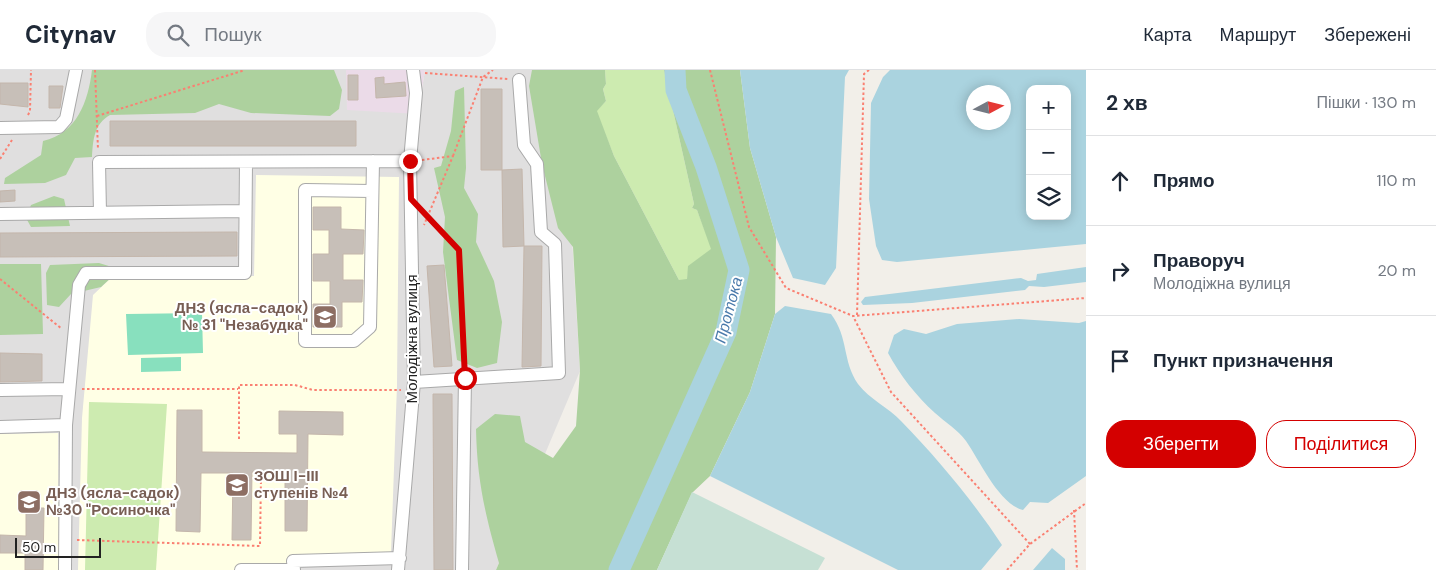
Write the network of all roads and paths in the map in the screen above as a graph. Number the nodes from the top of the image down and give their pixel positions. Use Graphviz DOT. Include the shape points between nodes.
graph roads {
  1 [pos="76,70"];
  2 [pos="95,70"];
  3 [pos="245,70"];
  4 [pos="413,70"];
  5 [pos="419,70"];
  6 [pos="493,70"];
  7 [pos="710,70"];
  8 [pos="868,70"];
  9 [pos="483,77"];
  10 [pos="519,80"];
  11 [pos="97,116"];
  12 [pos="0,128"];
  13 [pos="453,156"];
  14 [pos="373,161"];
  15 [pos="410,161"];
  16 [pos="99,162"];
  17 [pos="246,162"];
  18 [pos="372,191"];
  19 [pos="411,199"];
  20 [pos="245,212"];
  21 [pos="100,213"];
  22 [pos="0,214"];
  23 [pos="428,216"];
  24 [pos="421,232"];
  25 [pos="0,279"];
  26 [pos="1086,298"];
  27 [pos="857,315"];
  28 [pos="853,316"];
  29 [pos="74,340"];
  30 [pos="465,378"];
  31 [pos="413,386"];
  32 [pos="69,389"];
  33 [pos="0,390"];
  34 [pos="238,390"];
  35 [pos="66,426"];
  36 [pos="0,427"];
  37 [pos="239,439"];
  38 [pos="262,477"];
  39 [pos="1086,503"];
  40 [pos="1074,510"];
  41 [pos="65,540"];
  42 [pos="1030,544"];
  43 [pos="399,564"];
  44 [pos="339,565"];
  45 [pos="65,570"];
  46 [pos="241,570"];
  47 [pos="294,570"];
  48 [pos="462,570"];
  49 [pos="1007,570"];
  50 [pos="1077,570"];
  1 -- 12 [label="street" via="66,120 59,127"];
  2 -- 11 [label="path"];
  3 -- 11 [label="path"];
  4 -- 15 [label="street, Молодіжна вулиця"];
  5 -- 9 [label="path"];
  6 -- 9 [label="path"];
  7 -- 28 [label="path" via="749,227 786,288"];
  8 -- 27 [label="path" via="864,74"];
  9 -- 10 [label="path"];
  9 -- 13 [label="path"];
  10 -- 30 [label="street" via="524,145 538,164 541,232 554,244 559,372"];
  11 -- 16 [label="path"];
  13 -- 15 [label="path"];
  13 -- 23 [label="path"];
  14 -- 15 [label="street"];
  14 -- 17 [label="street"];
  14 -- 18 [label="street"];
  15 -- 19 [label="street, Молодіжна вулиця"];
  16 -- 17 [label="street"];
  16 -- 21 [label="street"];
  17 -- 20 [label="street"];
  18 -- 18 [label="street" via="370,328 354,341 305,341 305,190"];
  19 -- 23 [label="path"];
  19 -- 31 [label="street, Молодіжна вулиця"];
  20 -- 21 [label="street"];
  20 -- 29 [label="street" via="244,273 86,273 79,285"];
  21 -- 22 [label="street"];
  23 -- 24 [label="path"];
  23 -- 30 [label="path" via="459,250"];
  25 -- 29 [label="path"];
  26 -- 27 [label="path"];
  27 -- 28 [label="path"];
  28 -- 42 [label="path" via="892,392"];
  29 -- 32 [label="street"];
  30 -- 31 [label="street"];
  30 -- 48 [label="street"];
  31 -- 34 [label="path" via="313,390 285,385 238,385"];
  31 -- 43 [label="street, Молодіжна вулиця"];
  32 -- 33 [label="street"];
  32 -- 34 [label="path"];
  32 -- 35 [label="street"];
  34 -- 37 [label="path"];
  35 -- 36 [label="street"];
  35 -- 41 [label="street"];
  38 -- 41 [label="path" via="260,546"];
  39 -- 40 [label="path"];
  40 -- 42 [label="path"];
  40 -- 50 [label="path"];
  41 -- 45 [label="street"];
  42 -- 49 [label="path"];
  43 -- 44 [label="street"];
  44 -- 47 [label="street" via="294,561"];
  46 -- 47 [label="street"];
}
